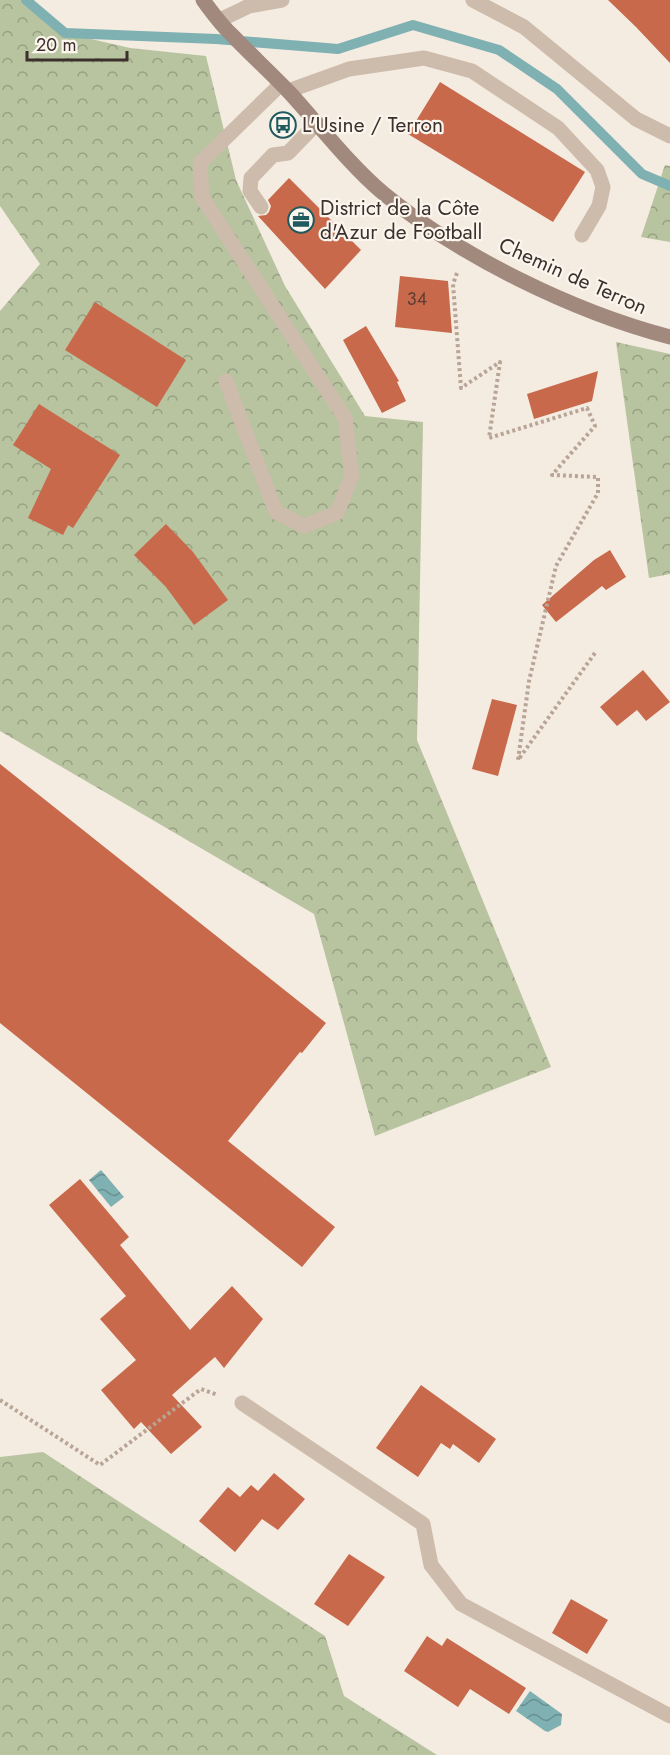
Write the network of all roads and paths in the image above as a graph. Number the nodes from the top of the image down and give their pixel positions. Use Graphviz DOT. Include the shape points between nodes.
graph roads {
  1 [pos="203,0"];
  2 [pos="282,0"];
  3 [pos="473,0"];
  4 [pos="219,20"];
  5 [pos="285,88"];
  6 [pos="317,123"];
  7 [pos="670,136"];
  8 [pos="261,207"];
  9 [pos="582,235"];
  10 [pos="465,250"];
  11 [pos="670,337"];
  12 [pos="226,381"];
  13 [pos="595,653"];
  14 [pos="0,1400"];
  15 [pos="242,1403"];
  16 [pos="670,1716"];
  1 -- 4 [label="street, Chemin de Terron"];
  2 -- 4 [label="lane" via="249,6"];
  3 -- 7 [label="lane" via="524,27 636,118"];
  4 -- 5 [label="street, Chemin de Terron"];
  5 -- 6 [label="street, Chemin de Terron"];
  5 -- 9 [label="lane" via="349,69 424,58 472,71 558,128 597,170 603,187 599,206"];
  5 -- 12 [label="lane" via="200,163 202,197 345,417 352,475 337,513 304,526 276,512"];
  6 -- 8 [label="lane" via="288,153 273,155 251,177 249,191"];
  6 -- 10 [label="street, Chemin de Terron" via="382,192"];
  10 -- 11 [label="street, Chemin de Terron" via="591,311"];
  10 -- 13 [label="path" via="453,284 461,388 500,362 489,438 587,408 595,426 552,475 598,477 598,493 556,566 529,681 518,760"];
  14 -- 15 [label="path" via="100,1465 201,1389"];
  15 -- 16 [label="lane" via="423,1524 431,1565 461,1604"];
}
